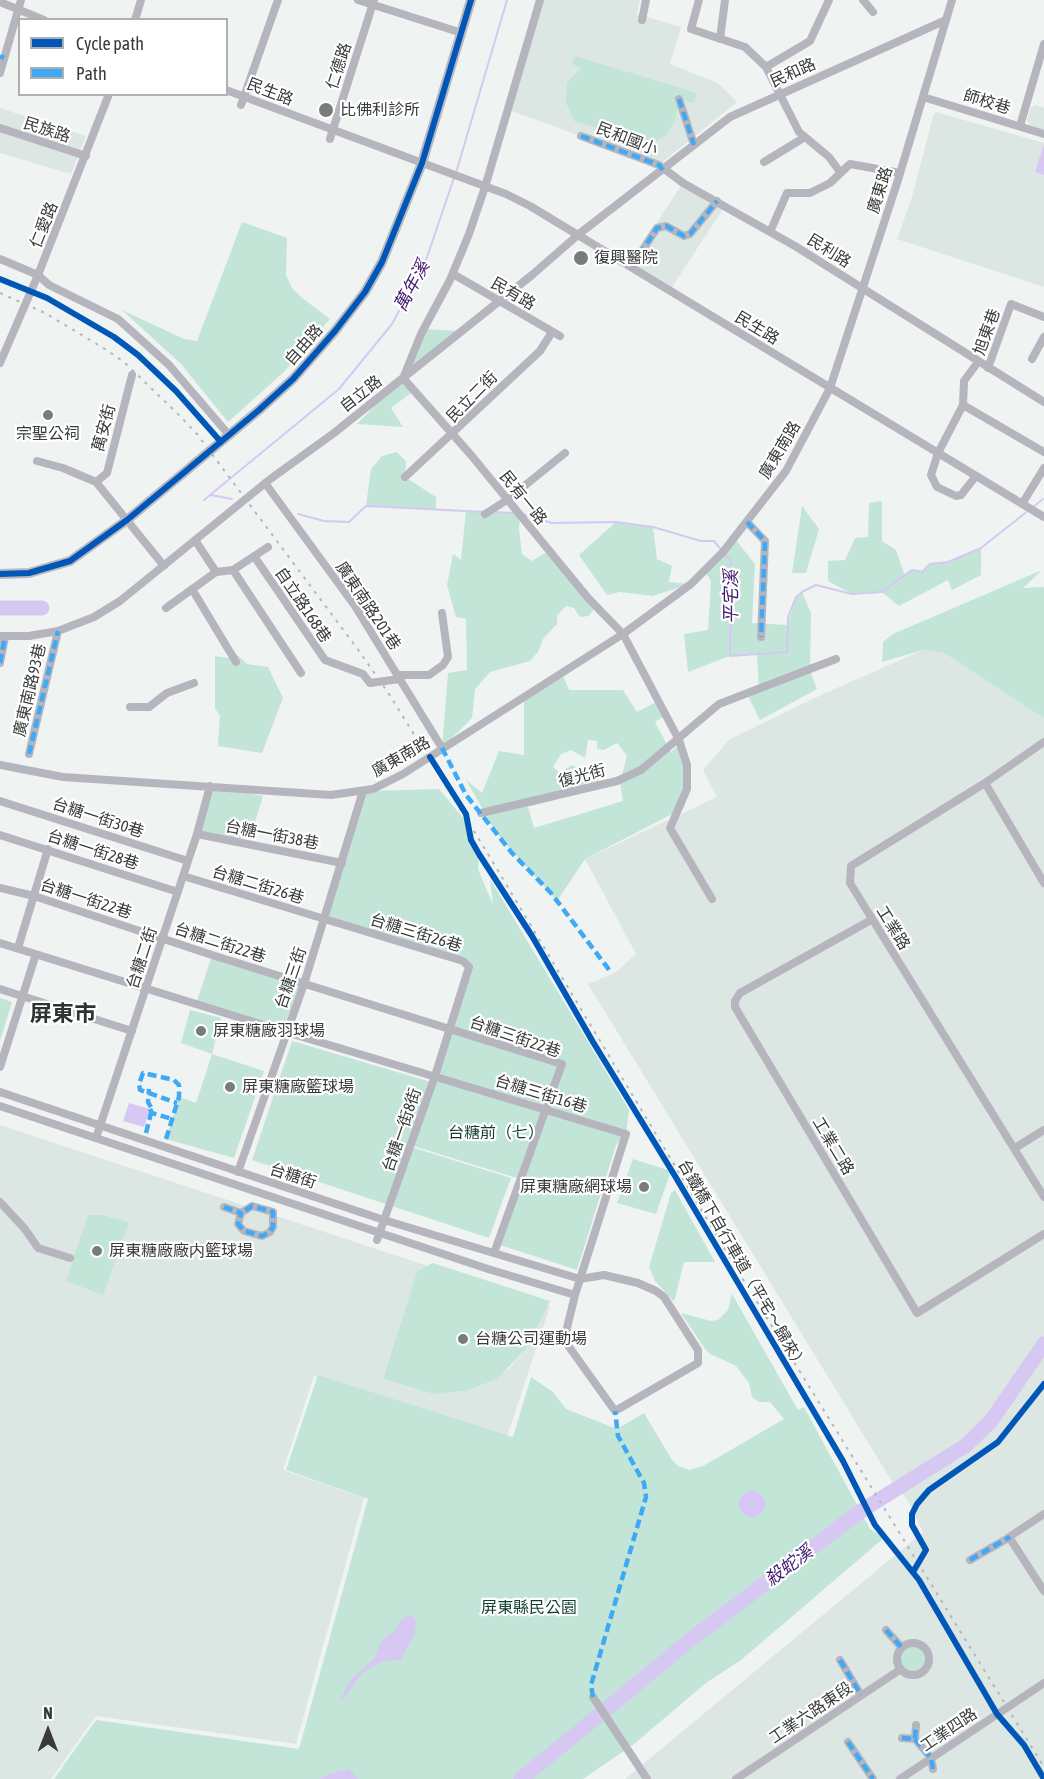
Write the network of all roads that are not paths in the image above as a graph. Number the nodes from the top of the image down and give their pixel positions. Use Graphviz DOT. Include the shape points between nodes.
graph roads {
  1 [pos="21,0"];
  2 [pos="141,0"];
  3 [pos="278,0"];
  4 [pos="358,0"];
  5 [pos="471,0"];
  6 [pos="540,0"];
  7 [pos="646,0"];
  8 [pos="699,0"];
  9 [pos="725,0"];
  10 [pos="829,0"];
  11 [pos="863,0"];
  12 [pos="952,0"];
  13 [pos="0,2"];
  14 [pos="374,2"];
  15 [pos="18,10"];
  16 [pos="873,12"];
  17 [pos="39,18"];
  18 [pos="136,18"];
  19 [pos="642,20"];
  20 [pos="946,20"];
  21 [pos="462,33"];
  22 [pos="720,39"];
  23 [pos="1044,46"];
  24 [pos="766,67"];
  25 [pos="0,73"];
  26 [pos="228,91"];
  27 [pos="779,94"];
  28 [pos="108,96"];
  29 [pos="923,97"];
  30 [pos="679,99"];
  31 [pos="243,101"];
  32 [pos="1020,126"];
  33 [pos="0,128"];
  34 [pos="1044,134"];
  35 [pos="331,135"];
  36 [pos="581,136"];
  37 [pos="805,137"];
  38 [pos="694,145"];
  39 [pos="86,156"];
  40 [pos="764,162"];
  41 [pos="422,163"];
  42 [pos="663,170"];
  43 [pos="840,172"];
  44 [pos="900,173"];
  45 [pos="485,187"];
  46 [pos="717,201"];
  47 [pos="770,232"];
  48 [pos="579,234"];
  49 [pos="0,259"];
  50 [pos="632,266"];
  51 [pos="453,274"];
  52 [pos="38,275"];
  53 [pos="862,288"];
  54 [pos="498,301"];
  55 [pos="1044,317"];
  56 [pos="556,334"];
  57 [pos="1044,337"];
  58 [pos="1032,359"];
  59 [pos="978,362"];
  60 [pos="0,363"];
  61 [pos="988,368"];
  62 [pos="132,375"];
  63 [pos="403,378"];
  64 [pos="830,388"];
  65 [pos="1044,402"];
  66 [pos="963,405"];
  67 [pos="229,435"];
  68 [pos="452,435"];
  69 [pos="1044,452"];
  70 [pos="565,453"];
  71 [pos="938,453"];
  72 [pos="37,462"];
  73 [pos="1044,468"];
  74 [pos="976,476"];
  75 [pos="405,477"];
  76 [pos="96,482"];
  77 [pos="265,483"];
  78 [pos="507,500"];
  79 [pos="1022,504"];
  80 [pos="485,514"];
  81 [pos="1044,517"];
  82 [pos="127,520"];
  83 [pos="747,522"];
  84 [pos="195,540"];
  85 [pos="268,547"];
  86 [pos="254,556"];
  87 [pos="165,566"];
  88 [pos="233,570"];
  89 [pos="216,572"];
  90 [pos="0,574"];
  91 [pos="192,588"];
  92 [pos="166,608"];
  93 [pos="442,613"];
  94 [pos="58,631"];
  95 [pos="623,634"];
  96 [pos="3,637"];
  97 [pos="761,637"];
  98 [pos="836,659"];
  99 [pos="236,662"];
  100 [pos="0,663"];
  101 [pos="301,673"];
  102 [pos="399,677"];
  103 [pos="194,682"];
  104 [pos="130,707"];
  105 [pos="679,740"];
  106 [pos="1044,742"];
  107 [pos="442,748"];
  108 [pos="29,754"];
  109 [pos="0,765"];
  110 [pos="986,783"];
  111 [pos="210,786"];
  112 [pos="363,792"];
  113 [pos="0,801"];
  114 [pos="481,813"];
  115 [pos="197,834"];
  116 [pos="0,835"];
  117 [pos="48,849"];
  118 [pos="188,861"];
  119 [pos="342,863"];
  120 [pos="183,876"];
  121 [pos="1044,883"];
  122 [pos="0,888"];
  123 [pos="178,892"];
  124 [pos="34,896"];
  125 [pos="712,899"];
  126 [pos="325,919"];
  127 [pos="871,920"];
  128 [pos="162,938"];
  129 [pos="0,943"];
  130 [pos="18,948"];
  131 [pos="36,954"];
  132 [pos="304,984"];
  133 [pos="146,988"];
  134 [pos="0,989"];
  135 [pos="22,997"];
  136 [pos="450,1029"];
  137 [pos="132,1031"];
  138 [pos="286,1032"];
  139 [pos="0,1066"];
  140 [pos="435,1076"];
  141 [pos="0,1092"];
  142 [pos="0,1106"];
  143 [pos="546,1110"];
  144 [pos="100,1126"];
  145 [pos="1044,1130"];
  146 [pos="96,1138"];
  147 [pos="1015,1148"];
  148 [pos="238,1172"];
  149 [pos="1044,1197"];
  150 [pos="0,1202"];
  151 [pos="224,1207"];
  152 [pos="241,1213"];
  153 [pos="384,1220"];
  154 [pos="1044,1234"];
  155 [pos="378,1236"];
  156 [pos="494,1253"];
  157 [pos="70,1258"];
  158 [pos="580,1279"];
  159 [pos="575,1295"];
  160 [pos="1044,1514"];
  161 [pos="1010,1537"];
  162 [pos="970,1560"];
  163 [pos="1044,1591"];
  164 [pos="886,1629"];
  165 [pos="902,1648"];
  166 [pos="840,1660"];
  167 [pos="901,1669"];
  168 [pos="1044,1683"];
  169 [pos="861,1695"];
  170 [pos="593,1697"];
  171 [pos="916,1725"];
  172 [pos="902,1738"];
  173 [pos="915,1739"];
  174 [pos="848,1742"];
  175 [pos="931,1758"];
  176 [pos="933,1769"];
  177 [pos="647,1779"];
  178 [pos="736,1779"];
  179 [pos="873,1779"];
  180 [pos="900,1779"];
  1 -- 15 [label="street"];
  2 -- 18 [label="street"];
  3 -- 31 [label="street"];
  4 -- 14 [label="street"];
  5 -- 21 [label="main road, 自由路"];
  6 -- 45 [label="street, 自立路"];
  7 -- 19 [label="street"];
  8 -- 22 [label="street" via="691,29"];
  9 -- 22 [label="street"];
  10 -- 24 [label="street" via="810,41"];
  11 -- 16 [label="street"];
  12 -- 20 [label="street, 廣東路"];
  13 -- 15 [label="street"];
  14 -- 21 [label="street"];
  14 -- 35 [label="street, 仁德路"];
  15 -- 17 [label="street"];
  15 -- 25 [label="street"];
  20 -- 27 [label="street, 民和路"];
  20 -- 29 [label="street, 廣東路"];
  21 -- 41 [label="main road, 自由路"];
  22 -- 24 [label="street" via="746,47"];
  23 -- 32 [label="street"];
  24 -- 27 [label="street"];
  26 -- 31 [label="street, 民生路"];
  27 -- 37 [label="street"];
  27 -- 38 [label="street, 民和路" via="730,117"];
  28 -- 39 [label="street, 仁愛路"];
  29 -- 32 [label="street, 師校巷"];
  29 -- 44 [label="street, 廣東路"];
  30 -- 38 [label="street"];
  31 -- 35 [label="street, 民生路"];
  32 -- 34 [label="street, 師校巷"];
  33 -- 39 [label="street, 民族路"];
  35 -- 41 [label="street, 民生路"];
  36 -- 42 [label="street, 民和國小" via="659,165"];
  37 -- 40 [label="street"];
  37 -- 43 [label="street"];
  38 -- 42 [label="street, 民和路"];
  39 -- 52 [label="street, 仁愛路"];
  41 -- 45 [label="street, 民生路"];
  41 -- 67 [label="main road, 自由路" via="382,262 365,292 293,378"];
  42 -- 46 [label="street, 民利路"];
  42 -- 48 [label="street, 民和路"];
  43 -- 44 [label="street" via="850,164"];
  43 -- 47 [label="street" via="830,183 810,193 787,193"];
  44 -- 53 [label="street, 廣東路"];
  45 -- 48 [label="street, 民生路" via="513,197"];
  45 -- 51 [label="street, 自立路"];
  46 -- 47 [label="street, 民利路"];
  46 -- 50 [label="street" via="690,234 684,236 666,226 657,228"];
  47 -- 53 [label="street, 民利路"];
  48 -- 50 [label="street, 民生路"];
  48 -- 54 [label="street, 民和路"];
  49 -- 52 [label="street"];
  50 -- 64 [label="street, 民生路"];
  51 -- 54 [label="street, 民有路"];
  51 -- 63 [label="street, 自立路"];
  52 -- 60 [label="street, 仁愛路"];
  52 -- 67 [label="street" via="49,285 118,319 169,364"];
  53 -- 59 [label="street, 民利路"];
  53 -- 64 [label="street, 廣東路"];
  54 -- 56 [label="street, 民有路"];
  54 -- 63 [label="street, 民和路"];
  55 -- 61 [label="street, 旭東巷" via="1011,304"];
  56 -- 68 [label="street, 民立二街"];
  57 -- 58 [label="street"];
  59 -- 61 [label="street, 旭東巷"];
  59 -- 66 [label="street, 旭東巷" via="964,381"];
  61 -- 65 [label="street, 旭東巷"];
  62 -- 76 [label="street, 萬安街" via="107,473"];
  63 -- 68 [label="street, 民有一路"];
  63 -- 77 [label="street, 自立路"];
  64 -- 71 [label="street, 民生路"];
  64 -- 83 [label="street, 廣東南路" via="800,449"];
  66 -- 69 [label="street"];
  66 -- 71 [label="street, 旭東巷"];
  67 -- 82 [label="main road, 自由路"];
  68 -- 75 [label="street, 民立二街"];
  68 -- 78 [label="street, 民有一路"];
  70 -- 78 [label="street"];
  71 -- 74 [label="street, 民生路"];
  71 -- 74 [label="street, 旭東巷" via="931,475 937,487 950,495 961,495"];
  72 -- 76 [label="street"];
  73 -- 79 [label="street"];
  74 -- 79 [label="street, 民生路"];
  76 -- 82 [label="street"];
  77 -- 84 [label="street, 自立路"];
  77 -- 102 [label="street, 廣東南路201巷" via="355,606"];
  78 -- 80 [label="street"];
  78 -- 95 [label="street, 民有一路"];
  79 -- 81 [label="street, 民生路"];
  82 -- 87 [label="street"];
  82 -- 90 [label="main road, 自由路" via="70,561 29,573"];
  83 -- 95 [label="street, 廣東南路" via="691,584"];
  83 -- 97 [label="street" via="765,541"];
  84 -- 87 [label="street, 自立路"];
  84 -- 89 [label="street"];
  85 -- 86 [label="street"];
  86 -- 88 [label="street"];
  86 -- 102 [label="street, 自立路168巷" via="324,660 363,674 370,683"];
  87 -- 94 [label="street, 自立路" via="120,601"];
  88 -- 89 [label="street"];
  88 -- 101 [label="street"];
  89 -- 91 [label="street"];
  91 -- 92 [label="street"];
  91 -- 99 [label="street"];
  93 -- 102 [label="street" via="448,657 443,665 429,675"];
  94 -- 96 [label="street, 自立路"];
  94 -- 108 [label="street, 廣東南路93巷"];
  95 -- 105 [label="street"];
  95 -- 107 [label="street, 廣東南路"];
  96 -- 100 [label="street"];
  98 -- 105 [label="street, 復光街" via="719,704"];
  102 -- 107 [label="street, 廣東南路201巷"];
  103 -- 104 [label="street" via="167,693 149,707"];
  105 -- 114 [label="street, 復光街" via="641,770 617,781"];
  105 -- 125 [label="street" via="687,765 687,789 670,828"];
  106 -- 110 [label="street, 工業路"];
  107 -- 112 [label="street, 廣東南路" via="392,780"];
  109 -- 111 [label="street, 廣東南路" via="63,777"];
  110 -- 121 [label="street"];
  110 -- 127 [label="street, 工業路" via="851,866 850,883"];
  111 -- 112 [label="street, 廣東南路" via="331,795"];
  111 -- 115 [label="street, 台糖二街"];
  112 -- 119 [label="street, 台糖三街"];
  113 -- 118 [label="street, 台糖一街30巷"];
  115 -- 118 [label="street, 台糖二街"];
  115 -- 119 [label="street, 台糖一街38巷"];
  116 -- 117 [label="street, 台糖一街28巷"];
  117 -- 123 [label="street, 台糖一街28巷"];
  117 -- 124 [label="street"];
  118 -- 120 [label="street, 台糖二街"];
  119 -- 126 [label="street, 台糖三街"];
  120 -- 123 [label="street, 台糖二街"];
  120 -- 126 [label="street, 台糖二街26巷"];
  122 -- 124 [label="street, 台糖一街22巷"];
  123 -- 128 [label="street, 台糖二街"];
  124 -- 128 [label="street, 台糖一街22巷"];
  124 -- 130 [label="street"];
  126 -- 132 [label="street, 台糖三街"];
  126 -- 136 [label="street, 台糖三街26巷" via="463,961 469,967"];
  127 -- 147 [label="street, 工業路"];
  127 -- 154 [label="street, 工業二路" via="740,993 735,1007 917,1313"];
  128 -- 132 [label="street, 台糖二街22巷"];
  128 -- 133 [label="street, 台糖二街"];
  129 -- 130 [label="street, 台糖三街16巷"];
  130 -- 131 [label="street, 台糖三街16巷"];
  131 -- 133 [label="street, 台糖三街16巷"];
  131 -- 135 [label="street"];
  132 -- 136 [label="street, 台糖三街22巷"];
  132 -- 138 [label="street, 台糖三街"];
  133 -- 137 [label="street, 台糖二街"];
  133 -- 138 [label="street, 台糖三街16巷"];
  134 -- 135 [label="street"];
  135 -- 137 [label="street"];
  135 -- 139 [label="street"];
  136 -- 140 [label="street, 台糖一街8街"];
  136 -- 143 [label="street, 台糖三街22巷" via="562,1064"];
  137 -- 144 [label="street, 台糖二街"];
  138 -- 140 [label="street, 台糖三街16巷"];
  138 -- 148 [label="street, 台糖三街"];
  140 -- 143 [label="street, 台糖三街16巷"];
  140 -- 153 [label="street, 台糖一街8街"];
  141 -- 144 [label="street, 台糖街"];
  142 -- 146 [label="street, 台糖街"];
  143 -- 156 [label="street, 台糖三街22巷"];
  143 -- 158 [label="street, 台糖三街16巷" via="627,1134"];
  144 -- 146 [label="street, 台糖二街"];
  144 -- 148 [label="street, 台糖街"];
  145 -- 147 [label="street"];
  146 -- 155 [label="street, 台糖街"];
  147 -- 149 [label="street, 工業路"];
  148 -- 153 [label="street, 台糖街"];
  150 -- 157 [label="street" via="38,1248"];
  151 -- 152 [label="street"];
  152 -- 152 [label="street" via="238,1224 244,1231 262,1236 270,1233 273,1212 252,1206"];
  153 -- 155 [label="street, 台糖一街8街"];
  153 -- 156 [label="street, 台糖街"];
  155 -- 159 [label="street, 台糖街"];
  156 -- 158 [label="street, 台糖街"];
  158 -- 159 [label="street, 台糖三街16巷"];
  158 -- 159 [label="street" via="604,1275 656,1291 664,1297 698,1350 698,1363 615,1411 567,1344"];
  160 -- 161 [label="street"];
  161 -- 162 [label="street"];
  161 -- 163 [label="street"];
  164 -- 165 [label="street"];
  165 -- 167 [label="street" via="898,1658"];
  165 -- 167 [label="street" via="911,1644 922,1646 929,1659 926,1669 917,1675"];
  166 -- 169 [label="street"];
  167 -- 169 [label="street, 工業六路東段"];
  168 -- 175 [label="street, 工業四路"];
  169 -- 178 [label="street, 工業六路東段"];
  170 -- 177 [label="street"];
  171 -- 173 [label="street"];
  172 -- 173 [label="street"];
  173 -- 175 [label="street"];
  174 -- 179 [label="street"];
  175 -- 176 [label="street"];
  175 -- 180 [label="street, 工業四路"];
}
